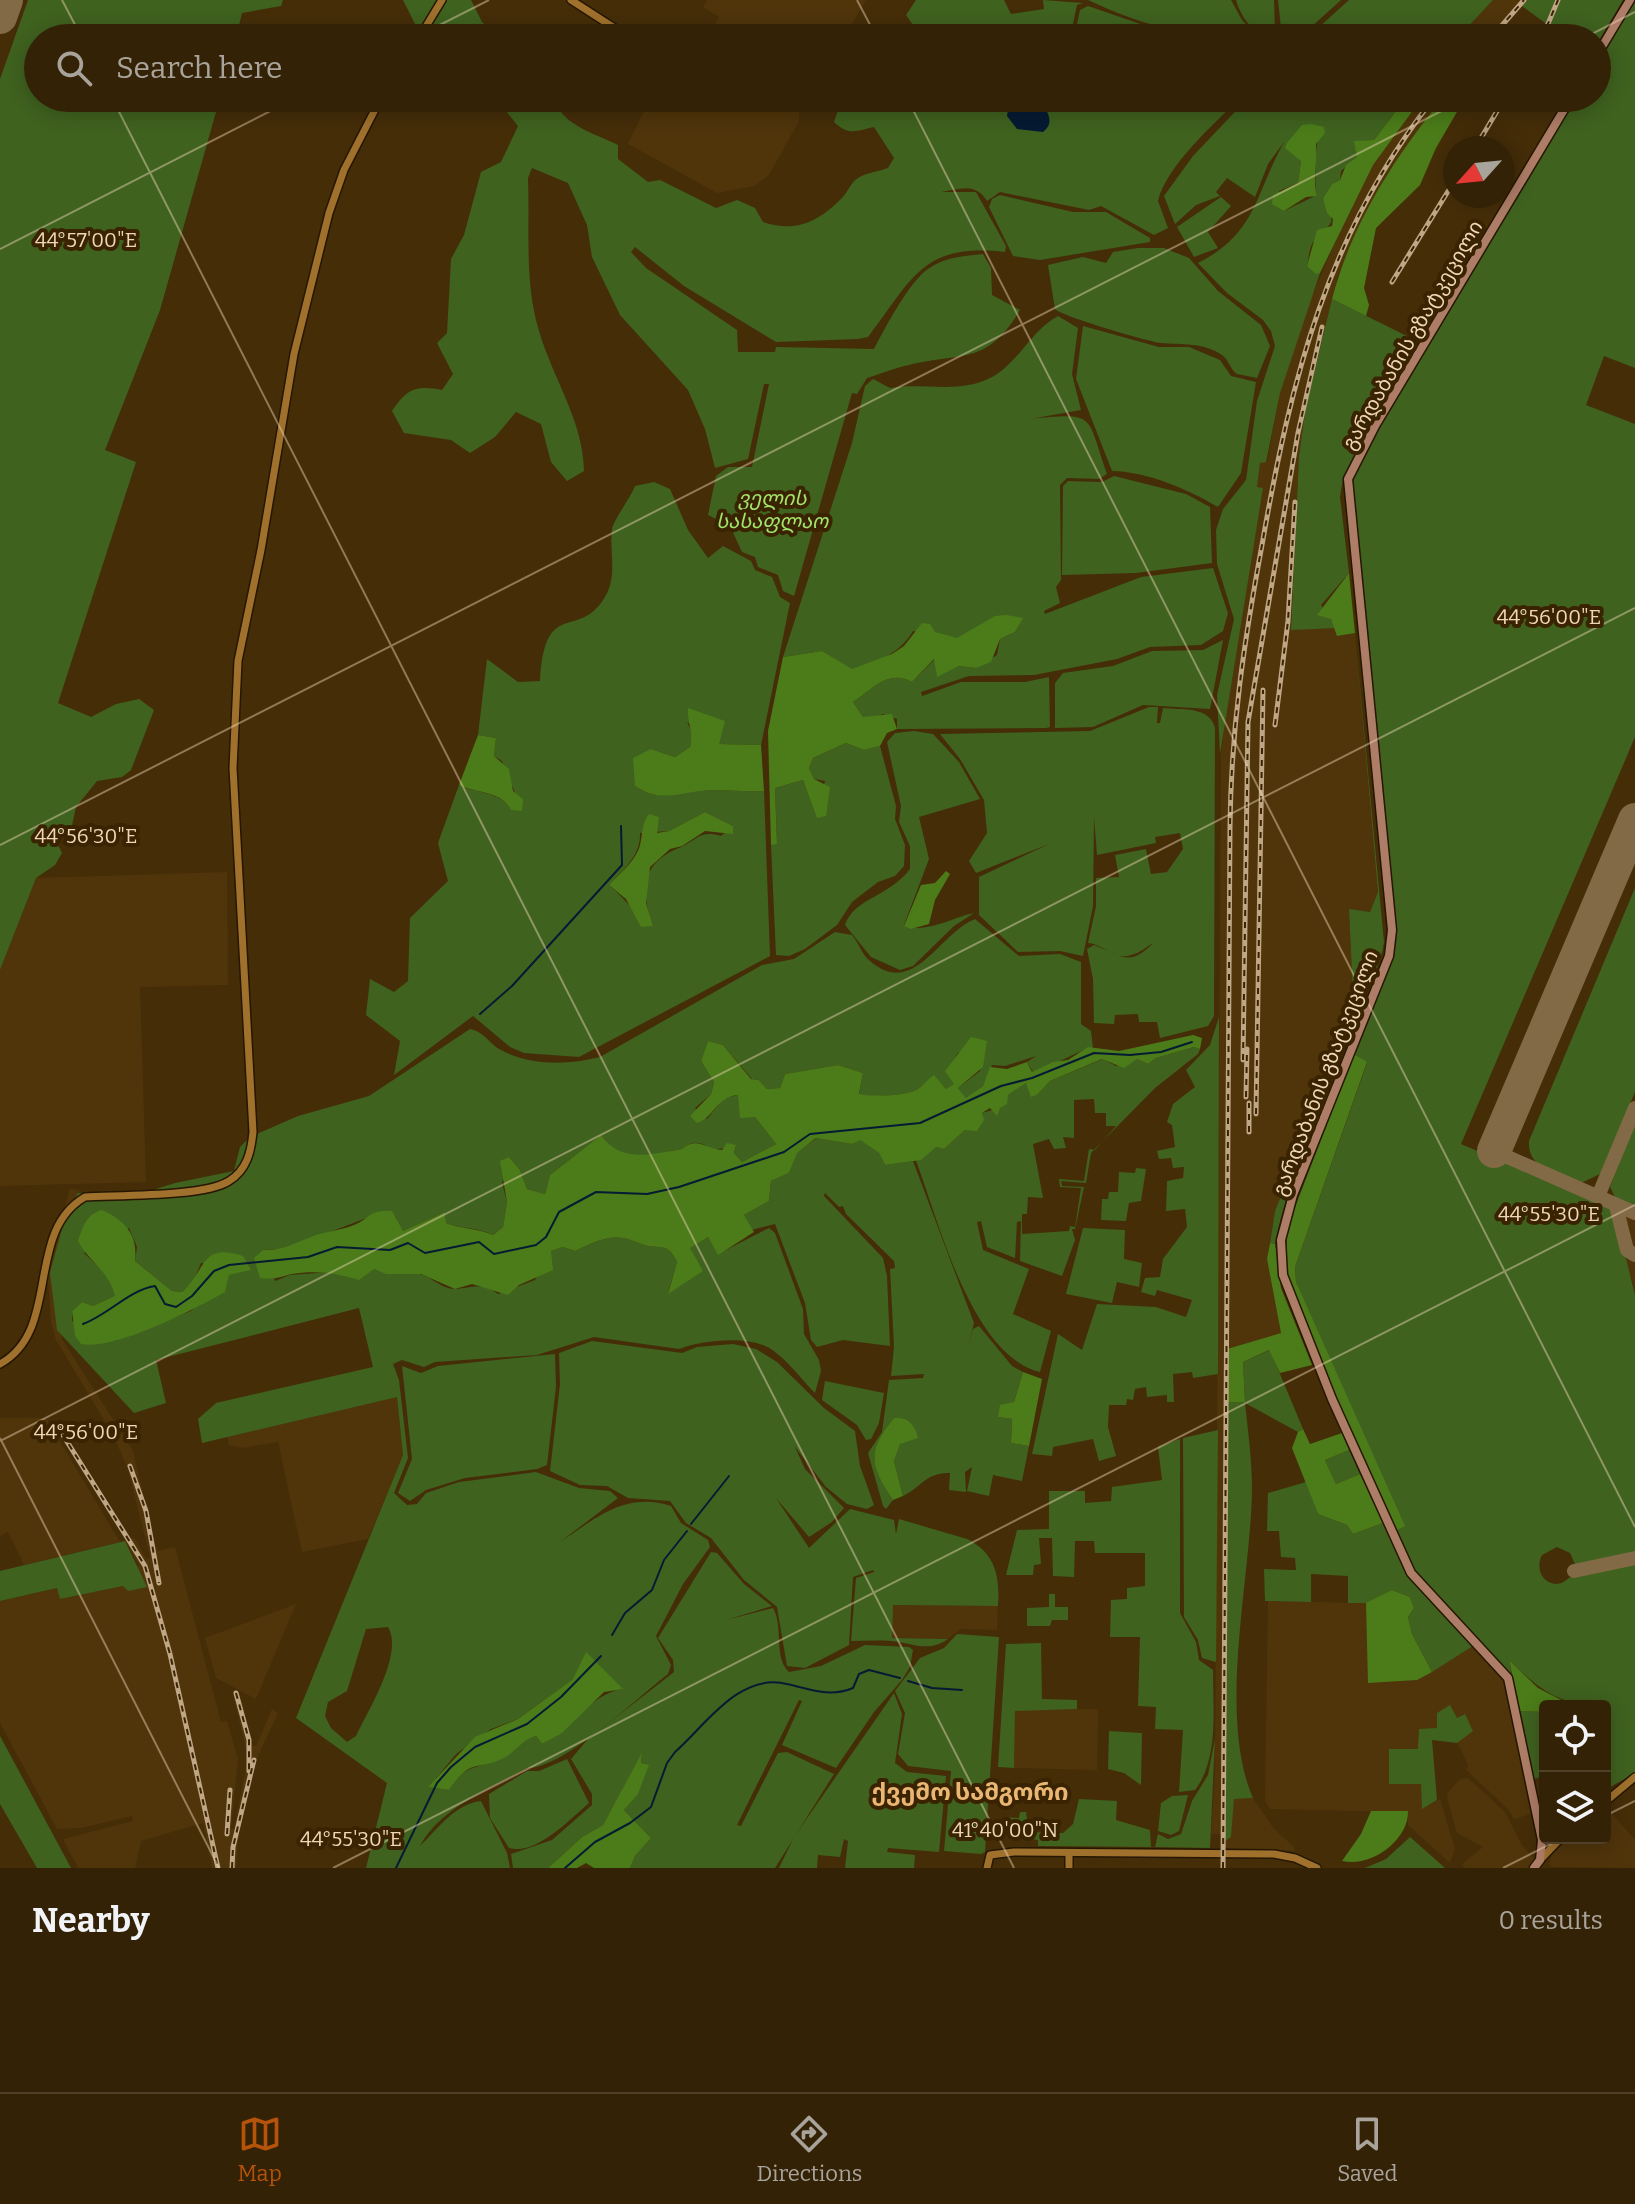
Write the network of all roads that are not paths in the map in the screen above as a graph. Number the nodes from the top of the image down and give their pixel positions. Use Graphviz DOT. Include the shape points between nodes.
graph roads {
  1 [pos="442,0"];
  2 [pos="571,0"];
  3 [pos="1630,0"];
  4 [pos="427,24"];
  5 [pos="608,24"];
  6 [pos="1611,32"];
  7 [pos="374,112"];
  8 [pos="1563,112"];
  9 [pos="4,1361"];
  10 [pos="1635,1777"];
  11 [pos="1611,1797"];
  12 [pos="1539,1815"];
  13 [pos="1540,1844"];
  14 [pos="1555,1844"];
  15 [pos="1069,1853"];
  16 [pos="1537,1864"];
  17 [pos="987,1868"];
  18 [pos="1069,1868"];
  19 [pos="1317,1868"];
  1 -- 4 [label="street"];
  2 -- 5 [label="street"];
  3 -- 6 [label="main road"];
  7 -- 9 [label="street" via="329,213 294,354 238,661 233,768 253,1132 248,1160 231,1180 210,1189 85,1197 69,1207 54,1234 27,1336"];
  8 -- 12 [label="main road, გარდაბანის გზატკეცილი" via="1348,479 1392,930 1389,956 1293,1195 1280,1260 1293,1308 1405,1564 1508,1678"];
  10 -- 11 [label="street"];
  13 -- 16 [label="main road, გარდაბანის გზატკეცილი"];
  14 -- 16 [label="street"];
  15 -- 17 [label="street" via="990,1855"];
  15 -- 18 [label="street"];
  15 -- 19 [label="street" via="1274,1854"];
}
